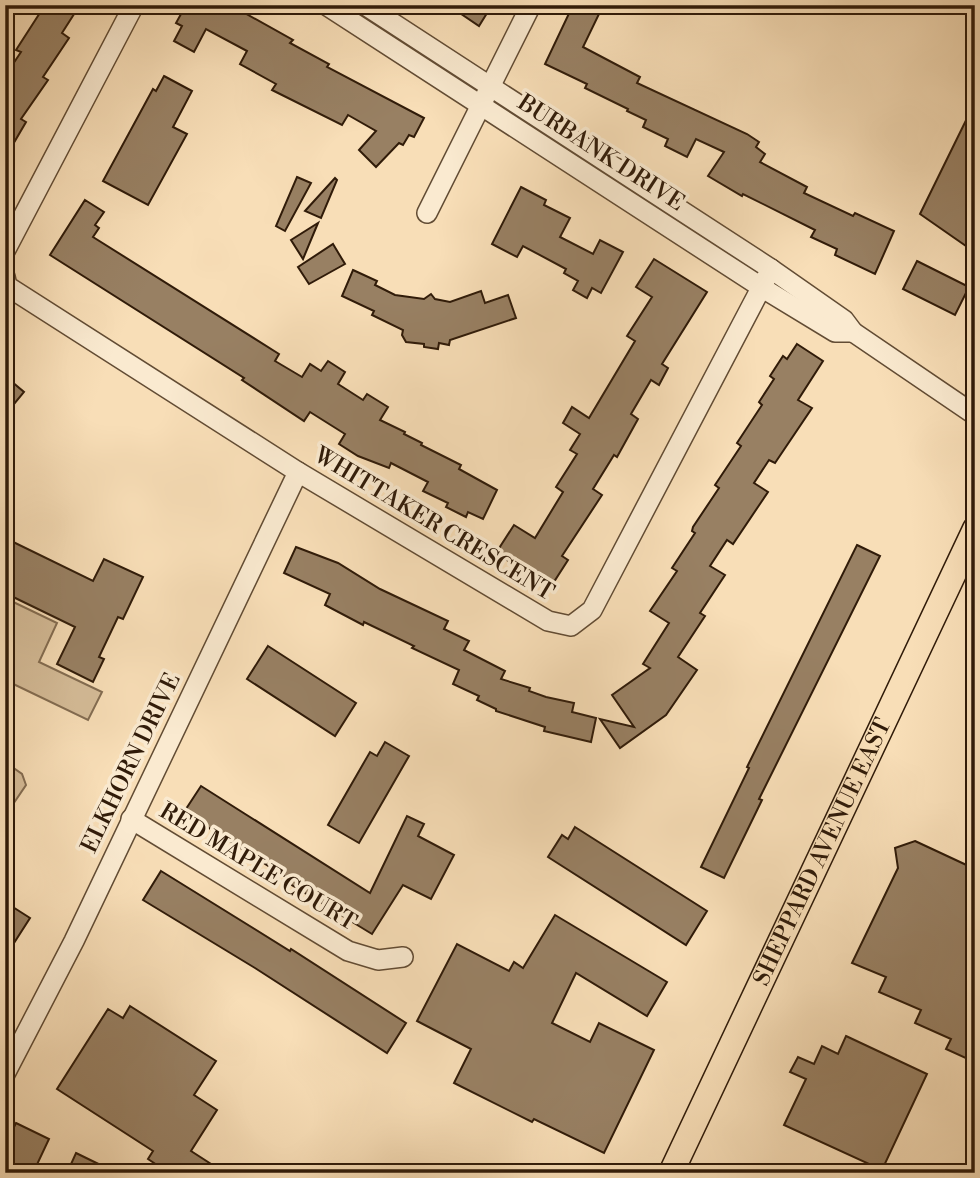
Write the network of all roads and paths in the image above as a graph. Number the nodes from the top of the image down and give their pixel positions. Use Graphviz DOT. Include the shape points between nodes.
graph roads {
  1 [pos="134,5"];
  2 [pos="326,5"];
  3 [pos="365,5"];
  4 [pos="530,5"];
  5 [pos="490,86"];
  6 [pos="481,104"];
  7 [pos="427,213"];
  8 [pos="5,251"];
  9 [pos="771,269"];
  10 [pos="5,277"];
  11 [pos="761,287"];
  12 [pos="853,332"];
  13 [pos="975,415"];
  14 [pos="298,472"];
  15 [pos="975,529"];
  16 [pos="131,819"];
  17 [pos="403,957"];
  18 [pos="5,1074"];
  19 [pos="671,1173"];
  1 -- 8 [label="street"];
  2 -- 6 [label="street, BURBANK DRIVE"];
  3 -- 5 [label="street, BURBANK DRIVE"];
  4 -- 5 [label="street"];
  5 -- 6 [label="street"];
  5 -- 9 [label="street, BURBANK DRIVE"];
  6 -- 7 [label="street"];
  6 -- 11 [label="street, BURBANK DRIVE"];
  9 -- 11 [label="street, WHITTAKER CRESCENT"];
  9 -- 12 [label="street, BURBANK DRIVE" via="844,320"];
  10 -- 14 [label="street, WHITTAKER CRESCENT" via="7,286"];
  11 -- 12 [label="street, BURBANK DRIVE" via="835,332"];
  11 -- 14 [label="street, WHITTAKER CRESCENT" via="592,610 571,626 548,621"];
  12 -- 13 [label="street, BURBANK DRIVE"];
  14 -- 16 [label="street, ELKHORN DRIVE"];
  15 -- 19 [label="main road, SHEPPARD AVENUE EAST"];
  16 -- 17 [label="street, RED MAPLE COURT" via="348,951 378,960"];
  16 -- 18 [label="street, ELKHORN DRIVE"];
}
